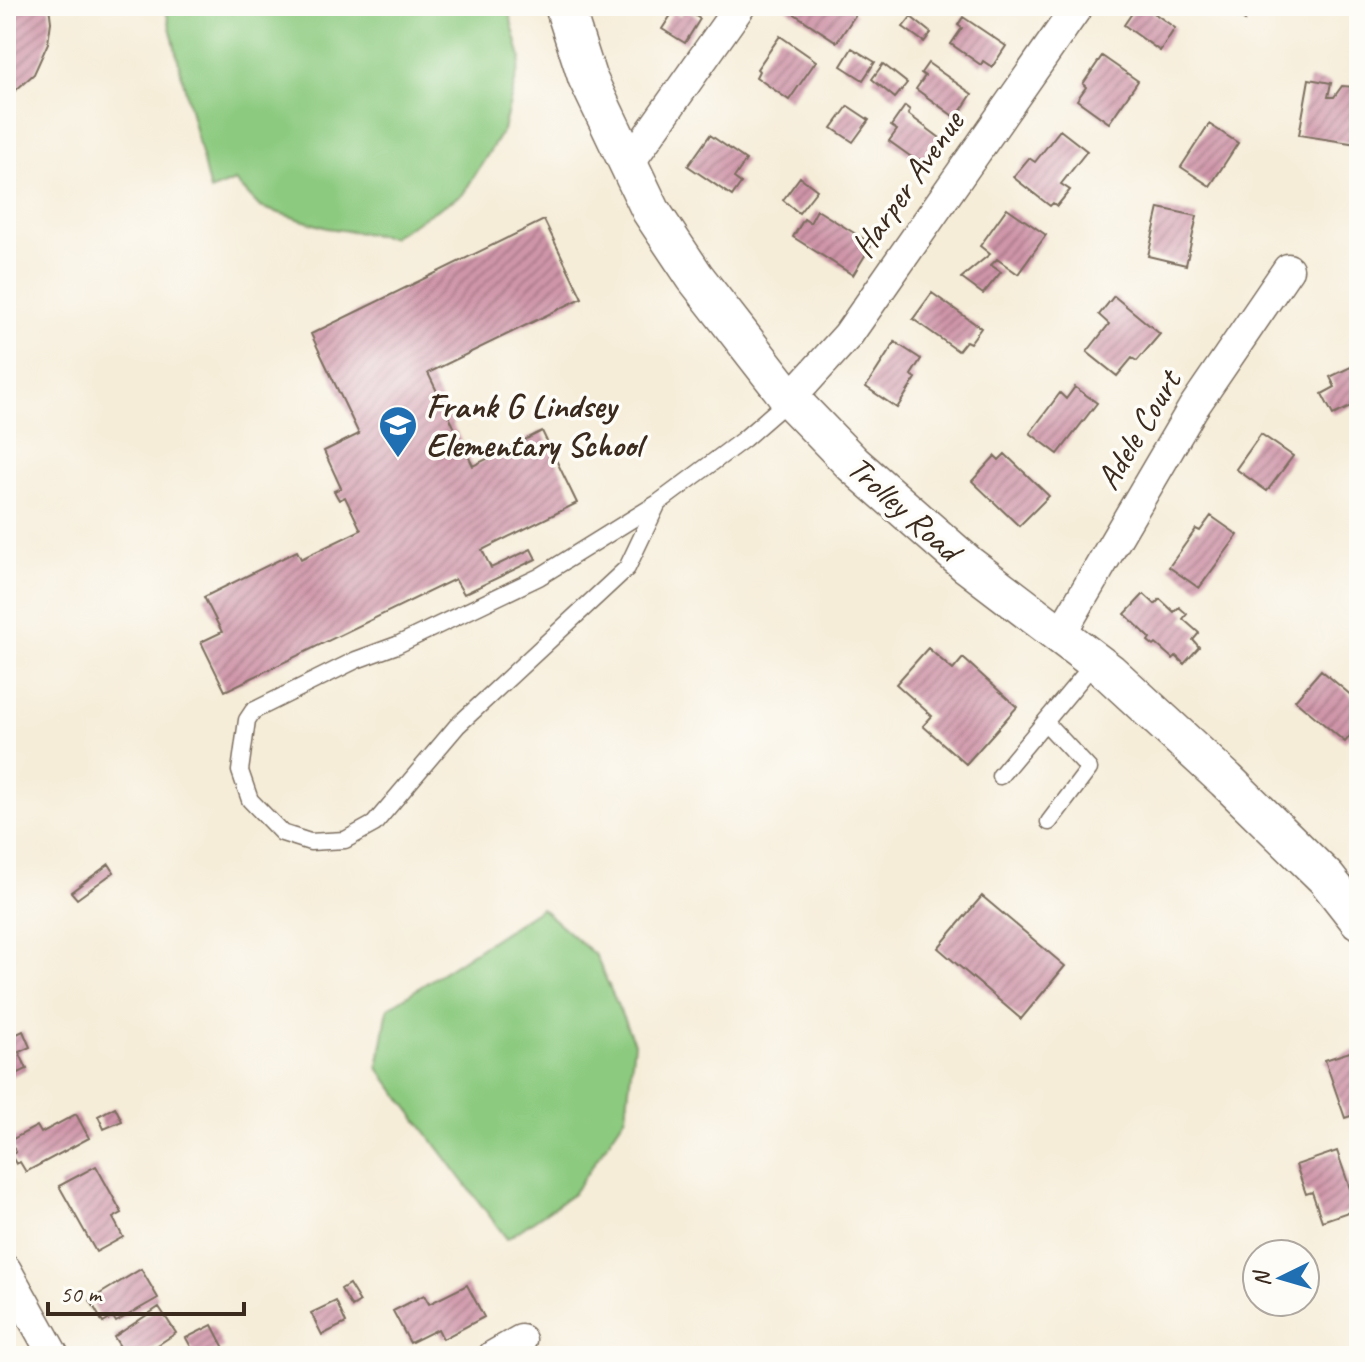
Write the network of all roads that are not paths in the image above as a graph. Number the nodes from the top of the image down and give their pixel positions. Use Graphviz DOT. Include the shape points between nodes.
graph roads {
  1 [pos="564,6"];
  2 [pos="740,6"];
  3 [pos="1078,6"];
  4 [pos="627,166"];
  5 [pos="1288,269"];
  6 [pos="790,399"];
  7 [pos="658,503"];
  8 [pos="1060,635"];
  9 [pos="1095,662"];
  10 [pos="1045,722"];
  11 [pos="1000,776"];
  12 [pos="1049,822"];
  13 [pos="1359,920"];
  14 [pos="6,1270"];
  15 [pos="521,1340"];
  16 [pos="54,1356"];
  17 [pos="493,1356"];
  1 -- 4 [label="street, Trolley Road" via="587,77"];
  2 -- 4 [label="street"];
  3 -- 6 [label="street, Harper Avenue" via="848,335"];
  4 -- 6 [label="street, Trolley Road" via="695,277"];
  5 -- 8 [label="street, Adele Court" via="1193,408"];
  6 -- 7 [label="lane"];
  6 -- 8 [label="street, Trolley Road" via="853,464 967,564"];
  7 -- 7 [label="lane" via="539,577 253,711 240,771 250,800 282,833 310,842 345,840 374,824 457,726 627,568"];
  8 -- 9 [label="street, Trolley Road"];
  9 -- 10 [label="lane"];
  9 -- 13 [label="street, Trolley Road" via="1249,801 1326,878"];
  10 -- 11 [label="lane"];
  10 -- 12 [label="lane" via="1089,769"];
  14 -- 16 [label="street"];
  15 -- 17 [label="street"];
}
